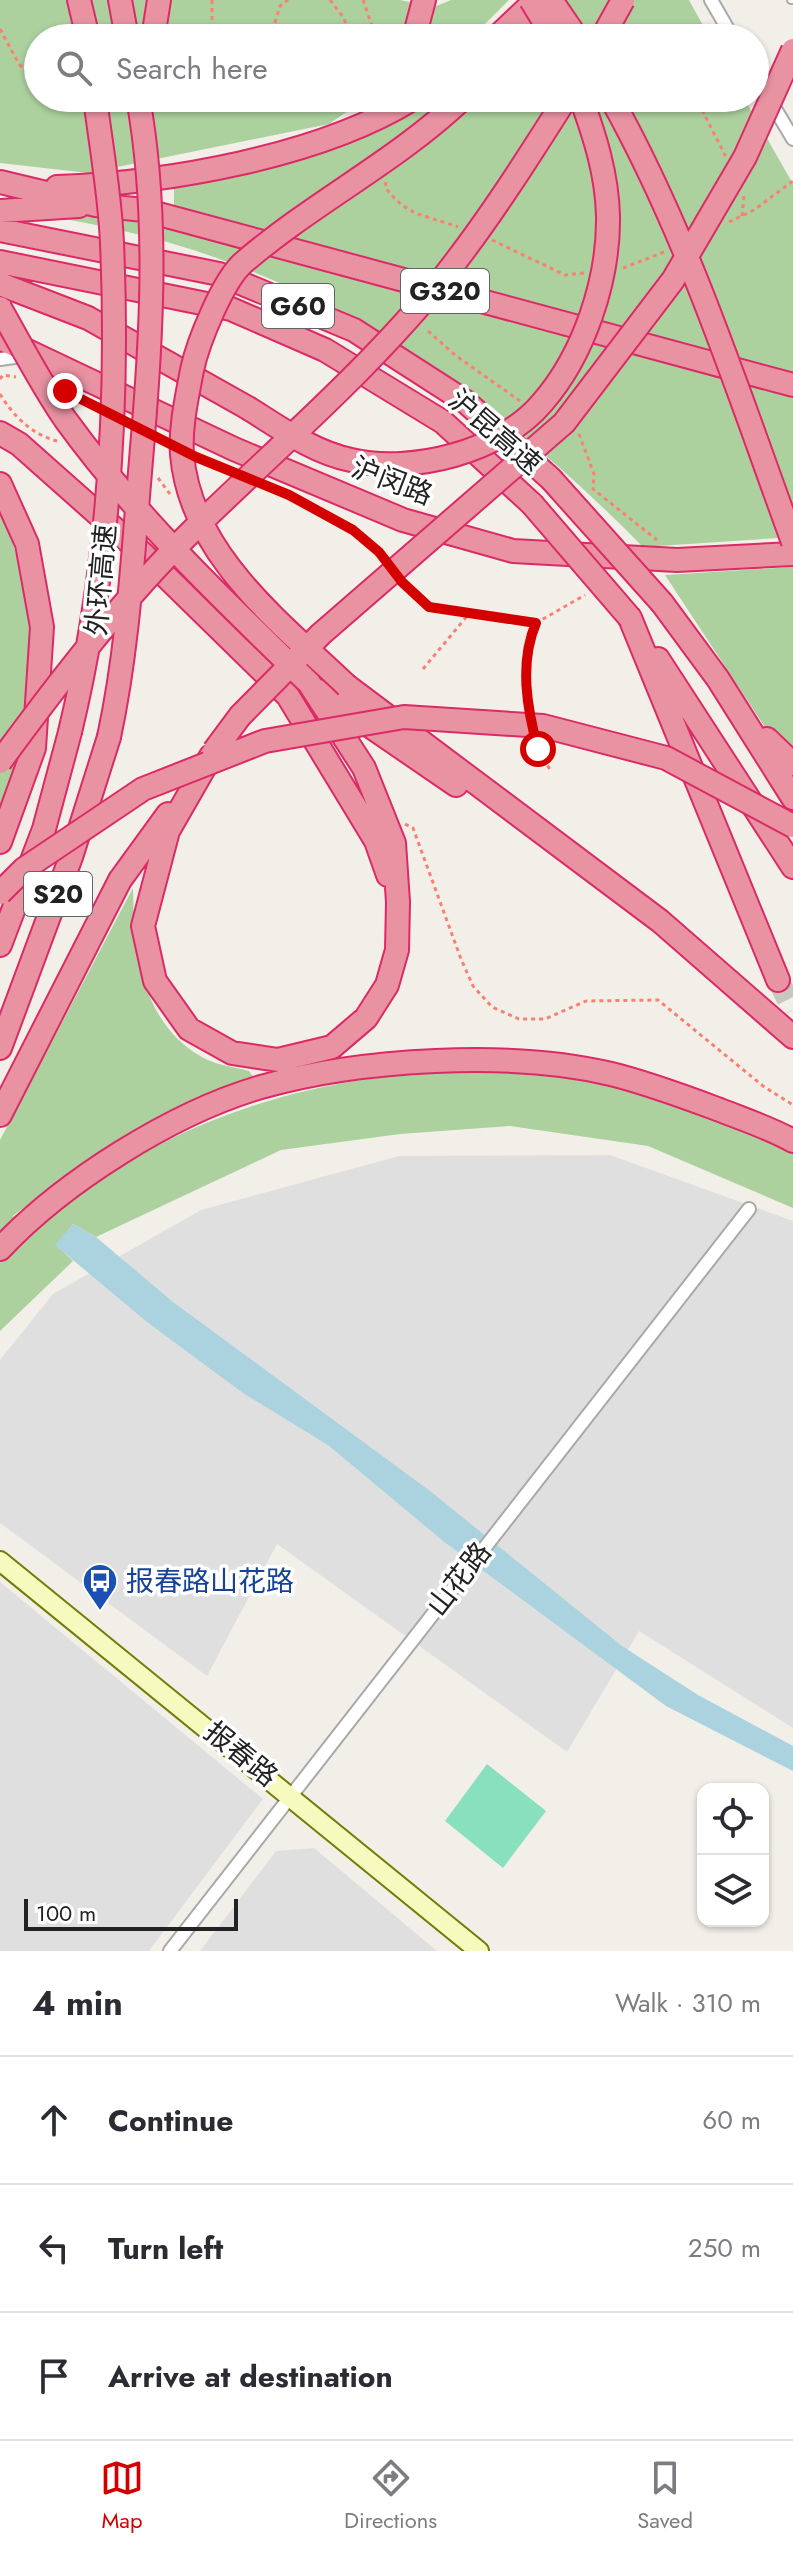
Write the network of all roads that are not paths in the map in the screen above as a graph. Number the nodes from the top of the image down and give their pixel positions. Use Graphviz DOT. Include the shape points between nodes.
graph roads {
  1 [pos="79,0"];
  2 [pos="120,0"];
  3 [pos="159,0"];
  4 [pos="424,0"];
  5 [pos="534,0"];
  6 [pos="551,0"];
  7 [pos="623,0"];
  8 [pos="711,0"];
  9 [pos="85,24"];
  10 [pos="124,24"];
  11 [pos="155,24"];
  12 [pos="418,24"];
  13 [pos="510,24"];
  14 [pos="532,24"];
  15 [pos="547,24"];
  16 [pos="567,24"];
  17 [pos="610,24"];
  18 [pos="725,24"];
  19 [pos="793,50"];
  20 [pos="793,66"];
  21 [pos="769,72"];
  22 [pos="769,99"];
  23 [pos="769,104"];
  24 [pos="97,112"];
  25 [pos="140,112"];
  26 [pos="150,112"];
  27 [pos="361,112"];
  28 [pos="392,112"];
  29 [pos="448,112"];
  30 [pos="557,112"];
  31 [pos="586,112"];
  32 [pos="619,112"];
  33 [pos="765,112"];
  34 [pos="793,139"];
  35 [pos="148,155"];
  36 [pos="237,162"];
  37 [pos="0,182"];
  38 [pos="35,188"];
  39 [pos="96,205"];
  40 [pos="0,211"];
  41 [pos="0,230"];
  42 [pos="0,262"];
  43 [pos="0,284"];
  44 [pos="0,308"];
  45 [pos="0,338"];
  46 [pos="37,354"];
  47 [pos="0,359"];
  48 [pos="793,385"];
  49 [pos="0,433"];
  50 [pos="0,484"];
  51 [pos="793,542"];
  52 [pos="793,554"];
  53 [pos="630,618"];
  54 [pos="309,683"];
  55 [pos="740,713"];
  56 [pos="214,751"];
  57 [pos="0,762"];
  58 [pos="793,764"];
  59 [pos="793,798"];
  60 [pos="793,826"];
  61 [pos="0,842"];
  62 [pos="793,867"];
  63 [pos="0,893"];
  64 [pos="398,902"];
  65 [pos="660,921"];
  66 [pos="0,945"];
  67 [pos="778,980"];
  68 [pos="793,1037"];
  69 [pos="0,1048"];
  70 [pos="0,1115"];
  71 [pos="793,1141"];
  72 [pos="749,1209"];
  73 [pos="0,1249"];
  74 [pos="0,1561"];
  75 [pos="290,1794"];
  76 [pos="170,1951"];
  77 [pos="479,1951"];
  1 -- 9 [label="highway"];
  2 -- 10 [label="highway"];
  3 -- 11 [label="highway"];
  4 -- 12 [label="highway"];
  5 -- 13 [label="highway"];
  5 -- 15 [label="highway, bridge"];
  6 -- 14 [label="highway"];
  6 -- 16 [label="highway, bridge"];
  7 -- 17 [label="highway, bridge"];
  8 -- 18 [label="street"];
  19 -- 23 [label="highway, bridge"];
  20 -- 21 [label="street"];
  22 -- 34 [label="street"];
  24 -- 66 [label="highway, 外环高速 / S20, bridge" via="112,241 113,373 103,541 70,732 44,829"];
  25 -- 35 [label="highway, 外环高速 / S20, bridge"];
  26 -- 35 [label="highway, bridge"];
  27 -- 36 [label="highway" via="337,129"];
  28 -- 36 [label="highway" via="308,145"];
  29 -- 65 [label="highway, bridge" via="425,134 241,264 199,339 182,453 189,495 234,577 347,686"];
  30 -- 57 [label="highway, bridge" via="445,275 320,410 193,530 111,617"];
  31 -- 43 [label="highway, bridge" via="601,154 608,217 603,275 577,350 542,404 511,428 460,454 413,465 351,460 308,445 200,378 88,318"];
  32 -- 51 [label="highway, bridge" via="702,293"];
  33 -- 56 [label="highway, bridge" via="673,280 564,423 321,634 240,716"];
  35 -- 69 [label="highway, 外环高速 / S20, bridge" via="153,318 123,669 109,737 71,857"];
  36 -- 38 [label="highway" via="127,185"];
  37 -- 38 [label="highway, G320"];
  38 -- 39 [label="highway, G320"];
  39 -- 40 [label="highway"];
  39 -- 48 [label="highway, G320" via="144,210"];
  41 -- 55 [label="highway, 沪昆高速 / G60, bridge" via="219,274 354,330 466,402 551,479 662,603"];
  42 -- 53 [label="highway, 沪昆高速 / G60, bridge" via="231,309 325,350 443,422 532,504"];
  44 -- 54 [label="highway, bridge" via="64,417 121,491 168,546"];
  45 -- 46 [label="highway, 沪闵路"];
  46 -- 47 [label="street"];
  46 -- 52 [label="highway, 沪闵路" via="234,449 389,514 513,551 677,560"];
  49 -- 64 [label="highway" via="144,555 288,696 376,841"];
  50 -- 61 [label="highway, bridge" via="27,544 42,627 34,748"];
  53 -- 62 [label="highway, 沪昆高速 / G60"];
  53 -- 67 [label="highway"];
  54 -- 64 [label="highway" via="364,768 394,843"];
  54 -- 65 [label="highway"];
  55 -- 58 [label="highway"];
  55 -- 59 [label="highway, 沪昆高速 / G60"];
  56 -- 64 [label="highway, bridge" via="168,831 143,926 155,981 189,1029 232,1053 278,1060 332,1047 366,1018 387,985 397,950"];
  56 -- 70 [label="highway, bridge" via="120,880"];
  60 -- 63 [label="highway, bridge" via="666,758 543,726 404,717 265,741 143,789 24,869"];
  65 -- 68 [label="highway"];
  71 -- 73 [label="highway" via="610,1074 525,1061 374,1066 260,1088 174,1123 93,1170"];
  72 -- 75 [label="street, 山花路"];
  74 -- 75 [label="street, 报春路"];
  75 -- 76 [label="street, 山花路"];
  75 -- 77 [label="street, 报春路"];
}
